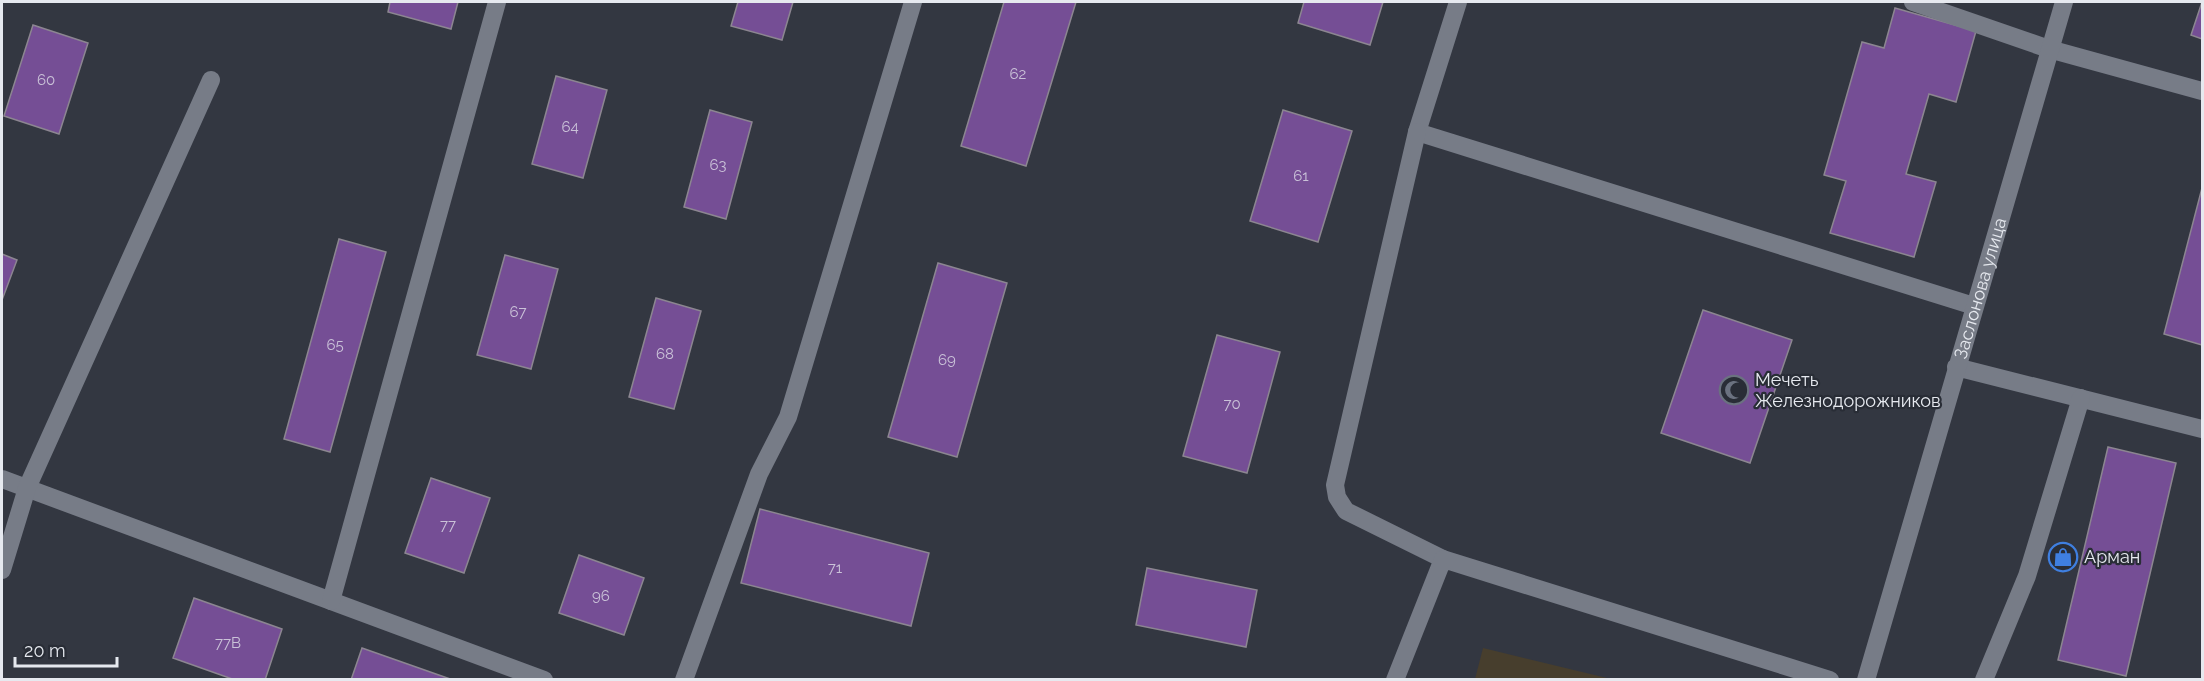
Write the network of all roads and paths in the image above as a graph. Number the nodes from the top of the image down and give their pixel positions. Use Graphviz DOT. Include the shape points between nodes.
graph roads {
  1 [pos="497,2"];
  2 [pos="913,2"];
  3 [pos="1458,2"];
  4 [pos="1913,2"];
  5 [pos="2064,2"];
  6 [pos="2049,49"];
  7 [pos="210,80"];
  8 [pos="2202,91"];
  9 [pos="1417,132"];
  10 [pos="1974,306"];
  11 [pos="1956,367"];
  12 [pos="2081,398"];
  13 [pos="2202,429"];
  14 [pos="2,479"];
  15 [pos="27,488"];
  16 [pos="1443,559"];
  17 [pos="2,570"];
  18 [pos="332,601"];
  19 [pos="544,680"];
  20 [pos="684,680"];
  21 [pos="1395,680"];
  22 [pos="1830,680"];
  23 [pos="1866,680"];
  24 [pos="1984,680"];
  1 -- 18 [label="street"];
  2 -- 20 [label="street" via="788,417 759,474"];
  3 -- 9 [label="street"];
  4 -- 6 [label="street"];
  5 -- 6 [label="street, Заслонова улица"];
  6 -- 8 [label="street"];
  6 -- 10 [label="street, Заслонова улица"];
  7 -- 15 [label="street"];
  9 -- 10 [label="street"];
  9 -- 16 [label="street" via="1335,484 1337,497 1346,511"];
  10 -- 11 [label="street, Заслонова улица"];
  11 -- 12 [label="street"];
  11 -- 23 [label="street, Заслонова улица"];
  12 -- 13 [label="street"];
  12 -- 24 [label="street" via="2027,576"];
  14 -- 15 [label="street"];
  15 -- 17 [label="street"];
  15 -- 18 [label="street"];
  16 -- 21 [label="street"];
  16 -- 22 [label="street"];
  18 -- 19 [label="street"];
}
